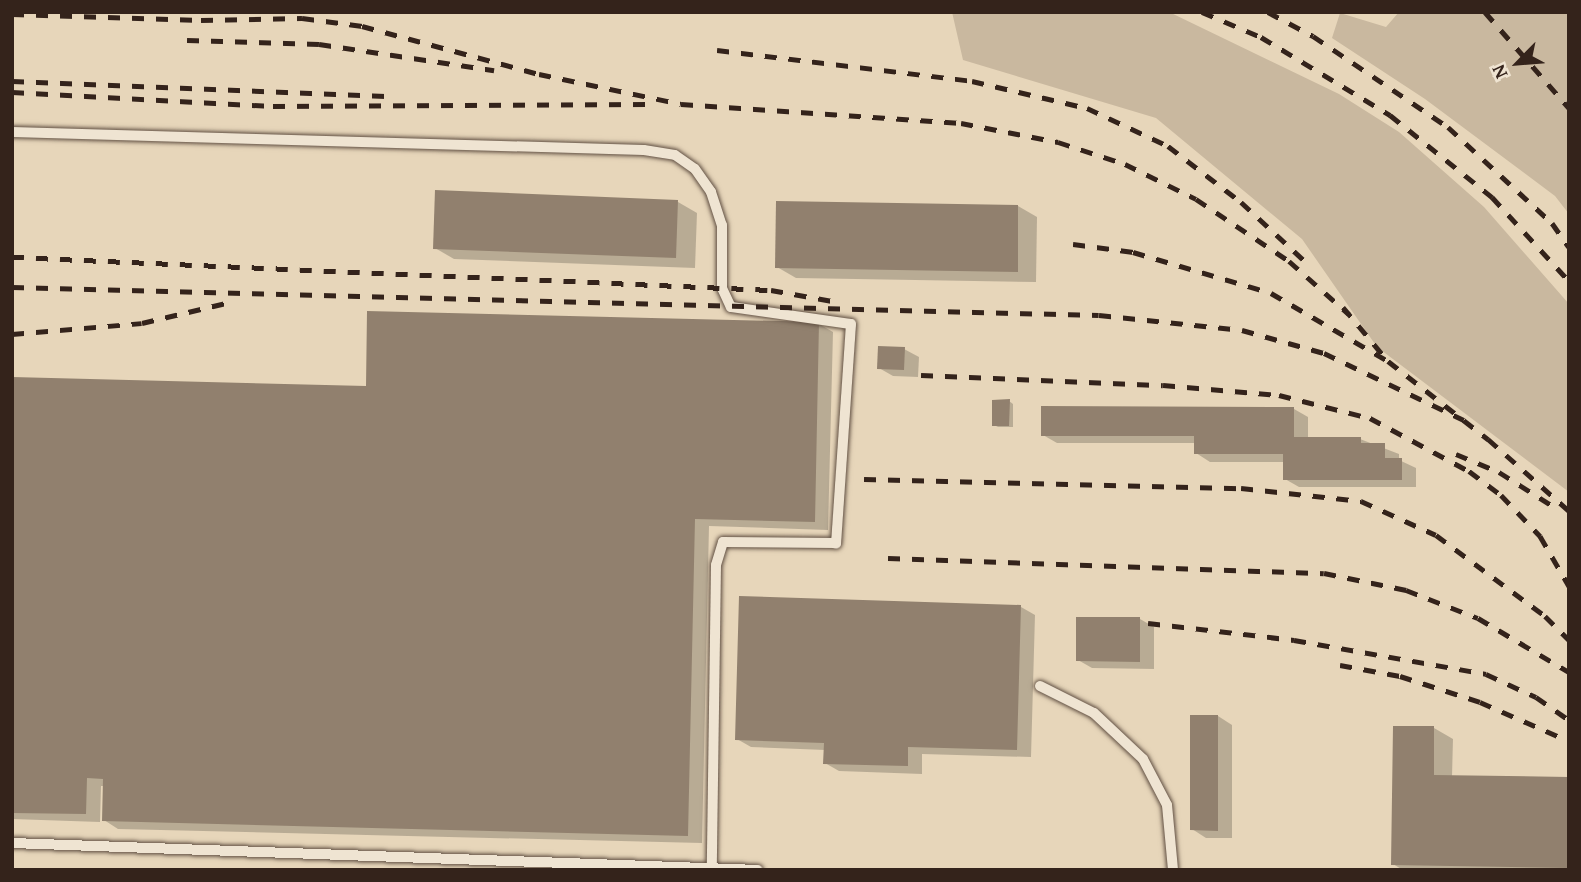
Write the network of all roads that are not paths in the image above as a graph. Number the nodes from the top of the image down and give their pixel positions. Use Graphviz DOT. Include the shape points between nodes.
graph roads {
  1 [pos="12,132"];
  2 [pos="1040,686"];
  3 [pos="12,843"];
  4 [pos="687,869"];
  5 [pos="712,869"];
  6 [pos="758,870"];
  7 [pos="1173,870"];
  1 -- 5 [label="lane" via="644,150 675,155 695,169 710,192 722,225 722,288 730,307 851,324 836,543 723,542 716,565"];
  2 -- 7 [label="lane" via="1094,713 1143,759 1167,805"];
  3 -- 4 [label="lane"];
  4 -- 5 [label="lane"];
  5 -- 6 [label="lane"];
}
